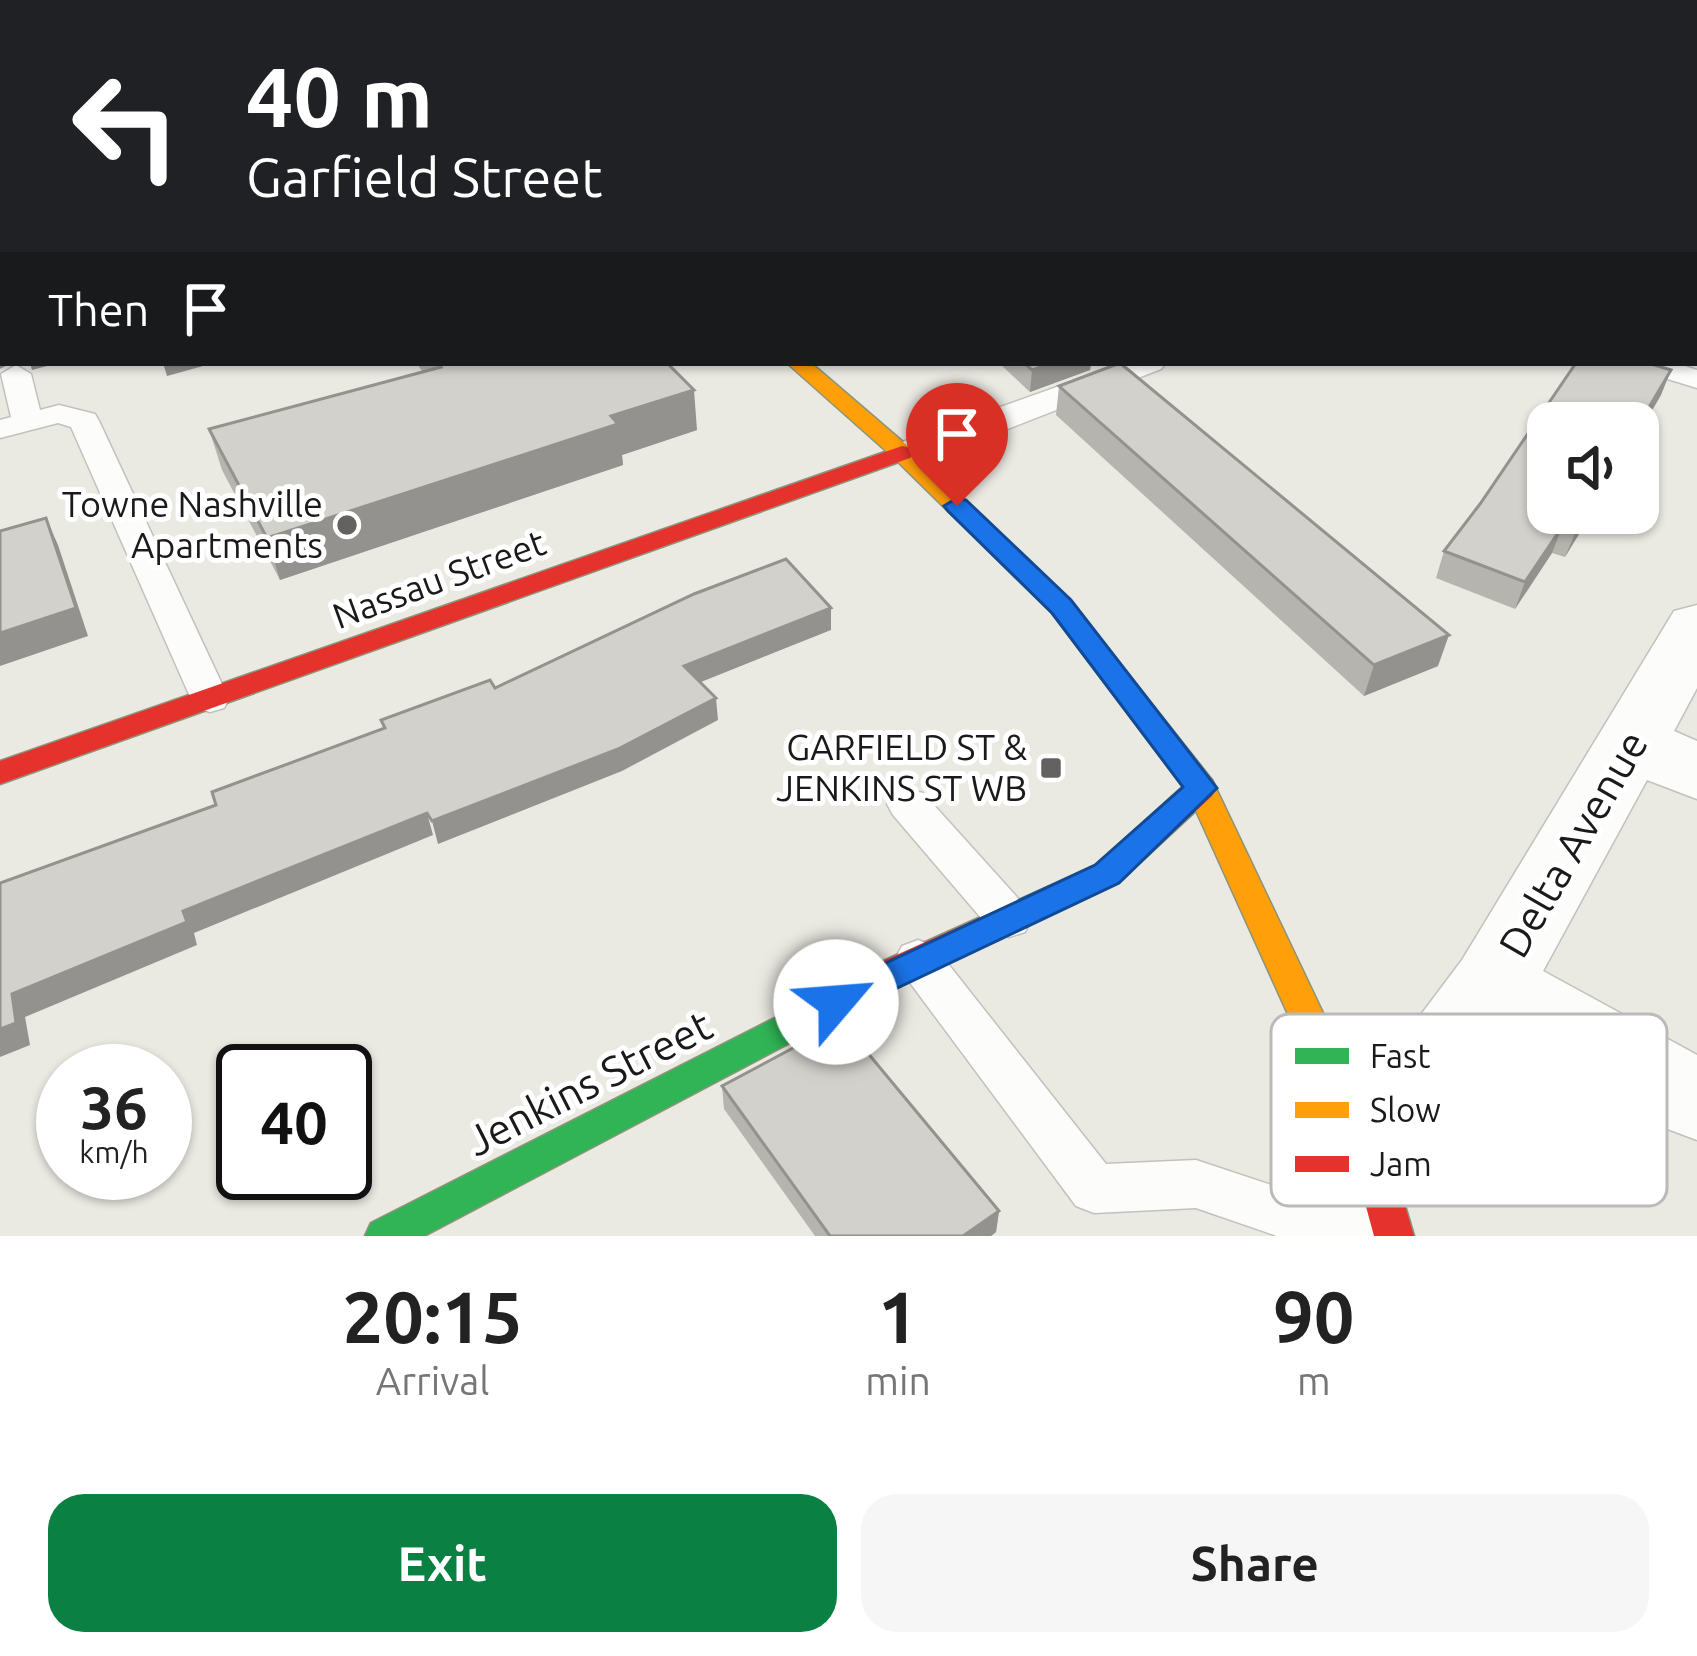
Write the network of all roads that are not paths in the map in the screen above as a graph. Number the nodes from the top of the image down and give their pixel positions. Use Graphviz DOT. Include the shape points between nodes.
graph roads {
  1 [pos="801,366"];
  2 [pos="1142,366"];
  3 [pos="1656,366"];
  4 [pos="16,374"];
  5 [pos="1697,379"];
  6 [pos="14,426"];
  7 [pos="902,453"];
  8 [pos="1697,628"];
  9 [pos="210,699"];
  10 [pos="1664,757"];
  11 [pos="0,773"];
  12 [pos="1201,788"];
  13 [pos="908,804"];
  14 [pos="1009,919"];
  15 [pos="918,959"];
  16 [pos="1492,986"];
  17 [pos="1282,1014"];
  18 [pos="1475,1014"];
  19 [pos="1542,1014"];
  20 [pos="1667,1083"];
  21 [pos="1697,1100"];
  22 [pos="1271,1198"];
  23 [pos="1312,1206"];
  24 [pos="1354,1214"];
  25 [pos="385,1236"];
  1 -- 7 [label="street"];
  2 -- 7 [label="lane"];
  3 -- 5 [label="lane"];
  4 -- 6 [label="lane"];
  6 -- 9 [label="lane" via="59,414 84,422"];
  7 -- 9 [label="street, Nassau Street"];
  7 -- 12 [label="street" via="1061,607"];
  8 -- 10 [label="street, Delta Avenue"];
  9 -- 11 [label="street, Nassau Street"];
  10 -- 16 [label="street, Delta Avenue"];
  12 -- 14 [label="street, Jenkins Street" via="1107,874"];
  12 -- 17 [label="street"];
  13 -- 14 [label="lane"];
  14 -- 15 [label="street, Jenkins Street"];
  15 -- 22 [label="lane" via="1094,1189 1196,1184"];
  15 -- 25 [label="street, Jenkins Street"];
  16 -- 18 [label="street, Delta Avenue"];
  16 -- 19 [label="street"];
  20 -- 21 [label="street"];
  23 -- 24 [label="lane"];
}
